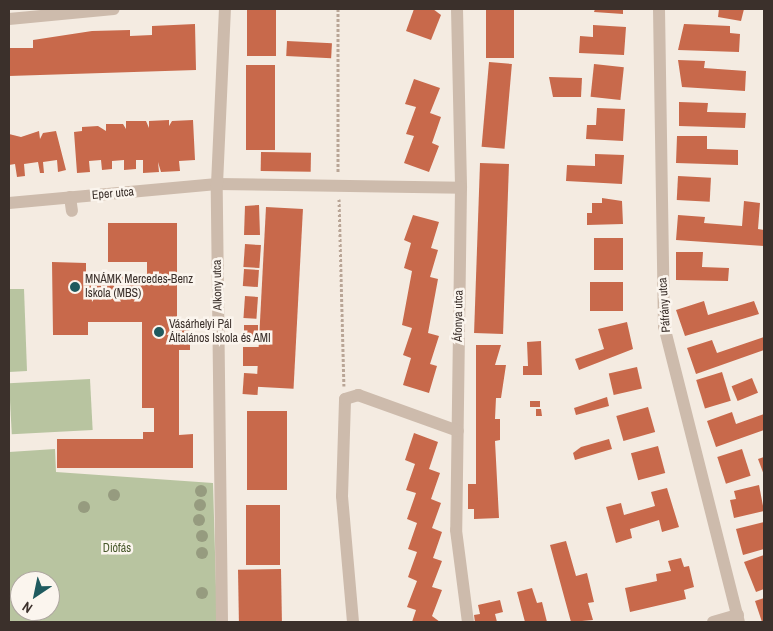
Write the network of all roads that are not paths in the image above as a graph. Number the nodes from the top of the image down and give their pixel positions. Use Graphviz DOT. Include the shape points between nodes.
graph roads {
  1 [pos="114,9"];
  2 [pos="225,9"];
  3 [pos="457,9"];
  4 [pos="659,9"];
  5 [pos="9,19"];
  6 [pos="217,184"];
  7 [pos="461,188"];
  8 [pos="70,197"];
  9 [pos="9,203"];
  10 [pos="72,211"];
  11 [pos="458,431"];
  12 [pos="739,619"];
  13 [pos="222,622"];
  14 [pos="353,622"];
  15 [pos="468,622"];
  16 [pos="714,622"];
  1 -- 5 [label="street"];
  2 -- 6 [label="street, Alkony utca"];
  3 -- 7 [label="street, Áfonya utca"];
  4 -- 12 [label="street, Páfrány utca" via="664,326"];
  6 -- 7 [label="street, Eper utca"];
  6 -- 8 [label="street, Eper utca"];
  6 -- 13 [label="street, Alkony utca"];
  7 -- 11 [label="street, Áfonya utca"];
  8 -- 9 [label="street, Eper utca"];
  8 -- 10 [label="street"];
  11 -- 14 [label="street" via="358,395 345,399 342,496"];
  11 -- 15 [label="street, Áfonya utca" via="456,530"];
  12 -- 16 [label="street"];
}
